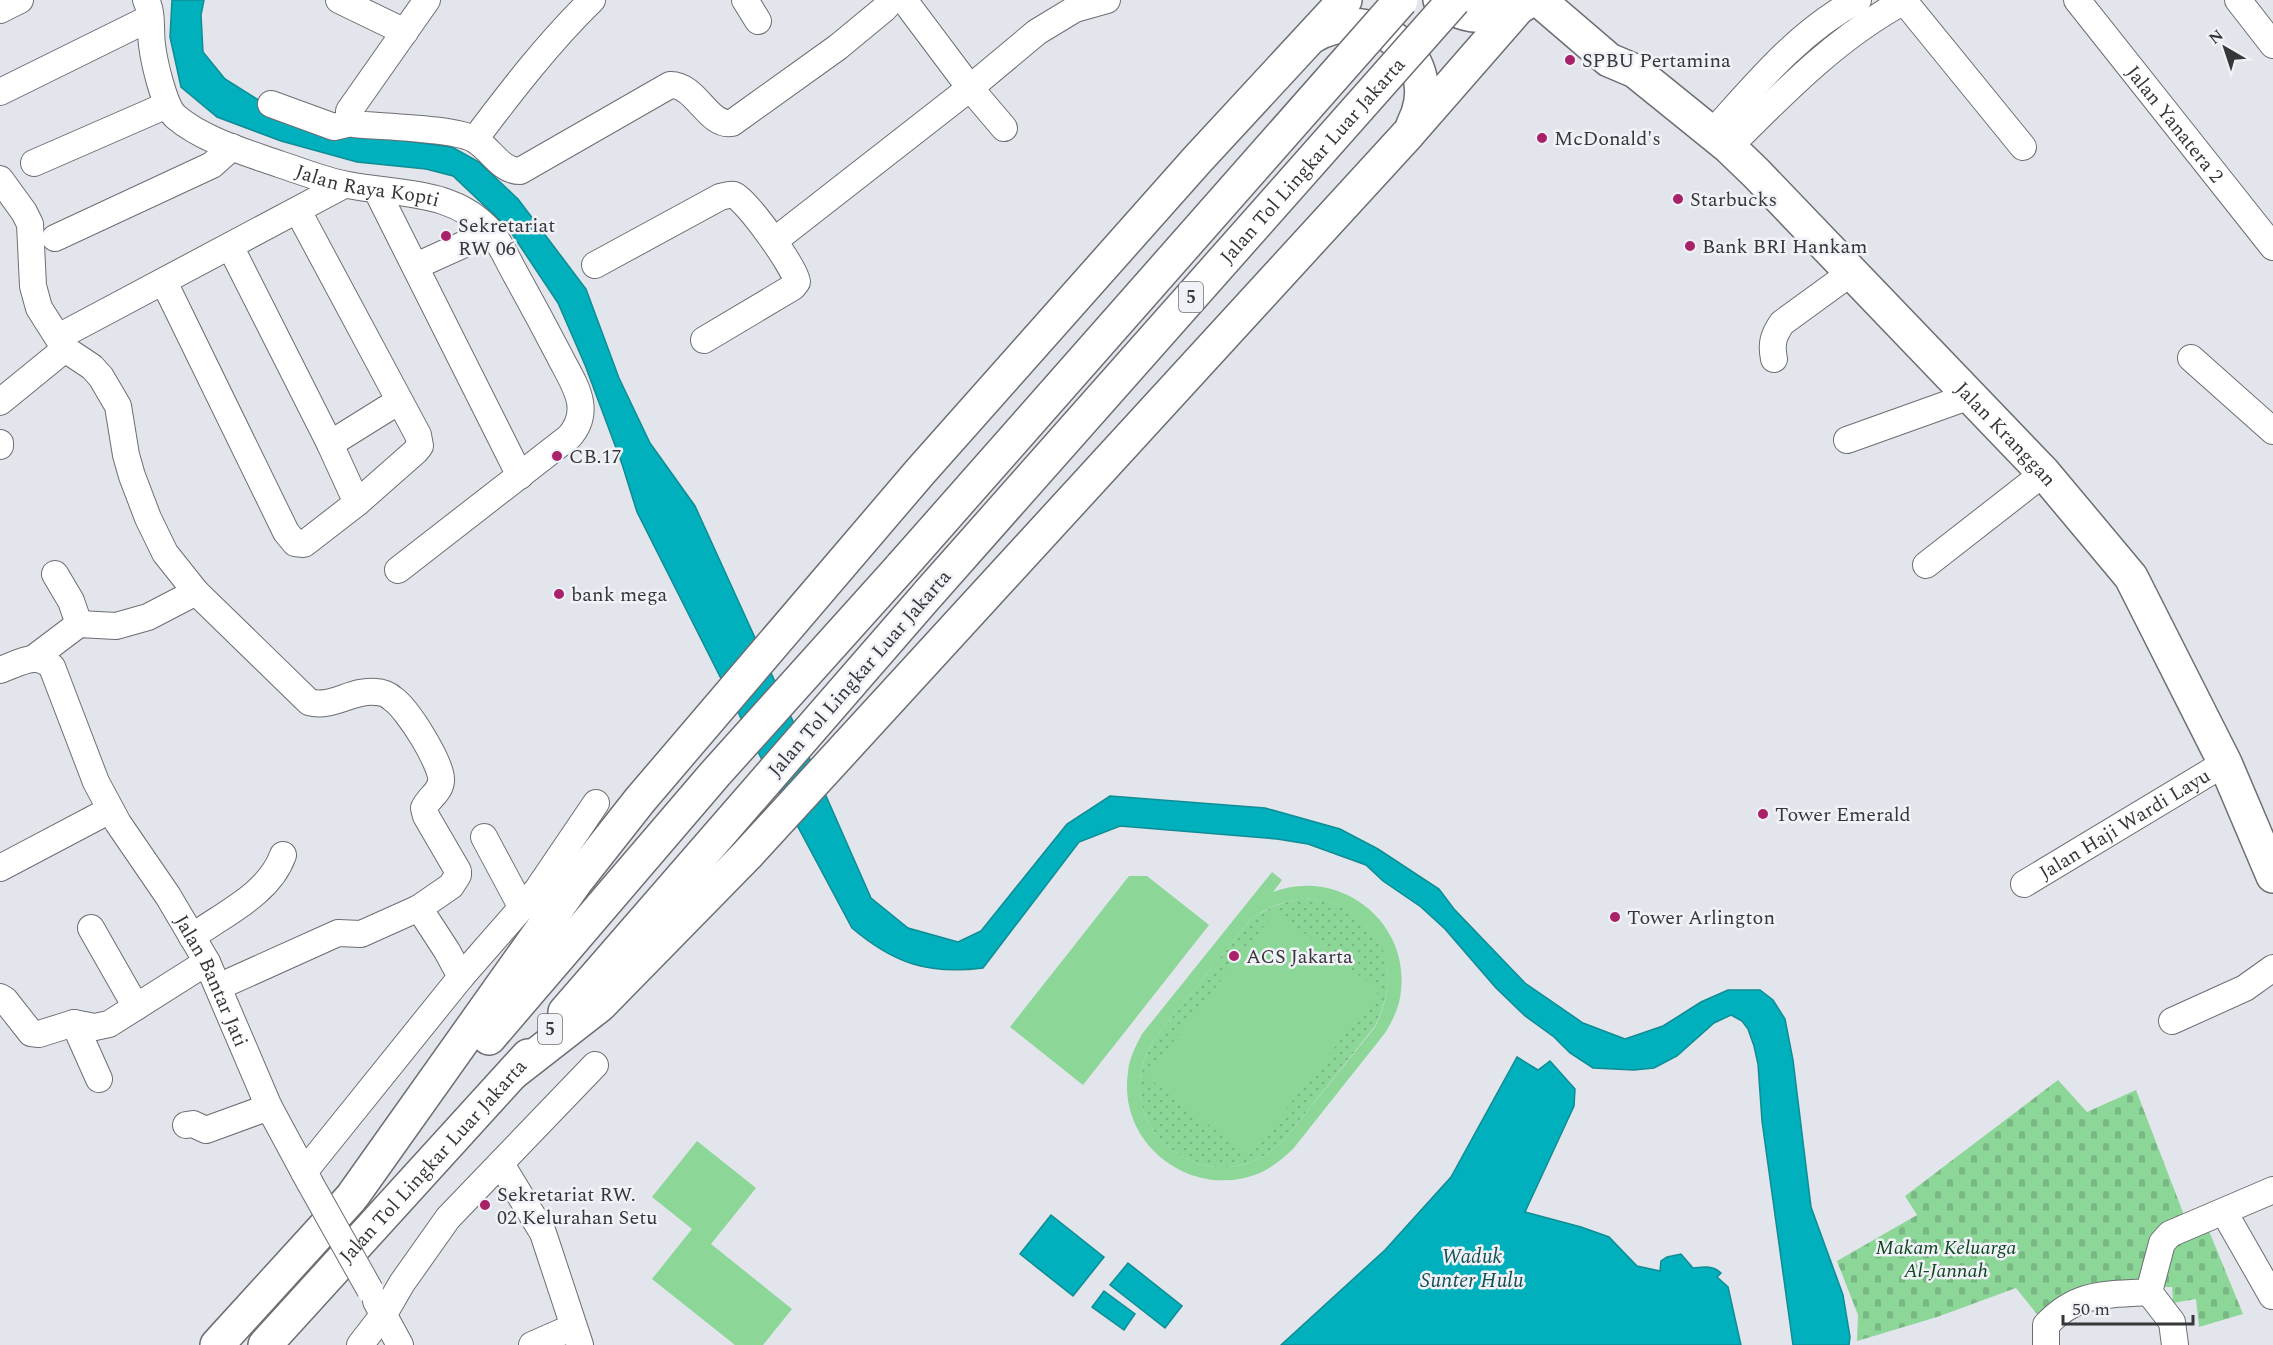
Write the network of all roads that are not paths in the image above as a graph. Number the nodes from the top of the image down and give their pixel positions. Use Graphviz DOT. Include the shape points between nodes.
graph roads {
  1 [pos="20,0"];
  2 [pos="339,0"];
  3 [pos="428,0"];
  4 [pos="592,0"];
  5 [pos="892,0"];
  6 [pos="904,0"];
  7 [pos="1107,0"];
  8 [pos="1345,0"];
  9 [pos="1401,0"];
  10 [pos="1440,0"];
  11 [pos="1454,0"];
  12 [pos="1858,0"];
  13 [pos="2077,0"];
  14 [pos="2238,0"];
  15 [pos="1905,1"];
  16 [pos="1548,2"];
  17 [pos="148,9"];
  18 [pos="0,10"];
  19 [pos="405,32"];
  20 [pos="1309,39"];
  21 [pos="2273,45"];
  22 [pos="1791,50"];
  23 [pos="1808,70"];
  24 [pos="970,88"];
  25 [pos="0,92"];
  26 [pos="271,104"];
  27 [pos="167,105"];
  28 [pos="351,123"];
  29 [pos="1004,128"];
  30 [pos="1409,133"];
  31 [pos="475,140"];
  32 [pos="1721,140"];
  33 [pos="232,147"];
  34 [pos="2023,147"];
  35 [pos="34,163"];
  36 [pos="0,178"];
  37 [pos="344,185"];
  38 [pos="377,191"];
  39 [pos="298,211"];
  40 [pos="491,232"];
  41 [pos="55,238"];
  42 [pos="774,241"];
  43 [pos="231,246"];
  44 [pos="2273,248"];
  45 [pos="595,265"];
  46 [pos="416,266"];
  47 [pos="1852,272"];
  48 [pos="164,282"];
  49 [pos="704,340"];
  50 [pos="64,341"];
  51 [pos="2192,358"];
  52 [pos="1773,359"];
  53 [pos="1970,396"];
  54 [pos="399,401"];
  55 [pos="0,402"];
  56 [pos="2273,431"];
  57 [pos="1847,440"];
  58 [pos="330,444"];
  59 [pos="2044,473"];
  60 [pos="519,476"];
  61 [pos="357,503"];
  62 [pos="1926,565"];
  63 [pos="398,570"];
  64 [pos="55,574"];
  65 [pos="196,592"];
  66 [pos="79,624"];
  67 [pos="34,658"];
  68 [pos="0,670"];
  69 [pos="2225,763"];
  70 [pos="596,803"];
  71 [pos="110,810"];
  72 [pos="484,837"];
  73 [pos="283,855"];
  74 [pos="0,868"];
  75 [pos="2273,876"];
  76 [pos="2024,884"];
  77 [pos="419,908"];
  78 [pos="522,908"];
  79 [pos="91,928"];
  80 [pos="192,937"];
  81 [pos="207,962"];
  82 [pos="2273,968"];
  83 [pos="460,977"];
  84 [pos="218,987"];
  85 [pos="0,997"];
  86 [pos="136,1007"];
  87 [pos="2172,1021"];
  88 [pos="74,1023"];
  89 [pos="595,1065"];
  90 [pos="513,1072"];
  91 [pos="99,1079"];
  92 [pos="269,1107"];
  93 [pos="186,1125"];
  94 [pos="501,1164"];
  95 [pos="307,1177"];
  96 [pos="2273,1190"];
  97 [pos="354,1194"];
  98 [pos="2224,1212"];
  99 [pos="2150,1292"];
  100 [pos="2272,1296"];
  101 [pos="384,1314"];
  102 [pos="576,1336"];
  103 [pos="217,1345"];
  104 [pos="265,1345"];
  105 [pos="360,1345"];
  106 [pos="400,1345"];
  107 [pos="532,1345"];
  108 [pos="2046,1345"];
  109 [pos="2175,1345"];
  1 -- 18 [label="street"];
  2 -- 19 [label="street"];
  3 -- 19 [label="street"];
  4 -- 31 [label="street" via="516,85"];
  5 -- 31 [label="street" via="838,47 732,123 718,120 687,90 674,84 520,171 507,168"];
  6 -- 24 [label="street"];
  7 -- 24 [label="street" via="1060,17"];
  8 -- 20 [label="main road"];
  9 -- 97 [label="main road, Jalan Tol Lingkar Luar Jakarta / 5, bridge" via="715,774"];
  10 -- 16 [label="main road" via="1456,10 1480,16"];
  11 -- 90 [label="main road, Jalan Tol Lingkar Luar Jakarta / 5, bridge" via="929,593"];
  12 -- 22 [label="street" via="1828,18"];
  13 -- 44 [label="street, Jalan Yanatera 2"];
  14 -- 21 [label="street"];
  15 -- 23 [label="street" via="1858,27"];
  15 -- 34 [label="street"];
  16 -- 30 [label="main road"];
  16 -- 32 [label="main road, Jalan Kranggan" via="1619,49 1635,71"];
  17 -- 25 [label="street"];
  17 -- 27 [label="street" via="152,46"];
  19 -- 28 [label="street" via="349,111"];
  20 -- 30 [label="main road" via="1330,28 1353,23 1376,27 1405,46 1417,66 1422,89 1419,112"];
  20 -- 97 [label="main road" via="928,463 640,800 578,880"];
  22 -- 23 [label="street"];
  22 -- 32 [label="street" via="1768,70"];
  23 -- 32 [label="street"];
  24 -- 29 [label="street"];
  24 -- 42 [label="street"];
  26 -- 28 [label="street" via="334,127"];
  27 -- 33 [label="street, Jalan Raya Kopti" via="184,124"];
  27 -- 35 [label="street"];
  28 -- 31 [label="street" via="432,131"];
  30 -- 90 [label="main road" via="747,855 600,1005"];
  32 -- 47 [label="main road, Jalan Kranggan"];
  33 -- 37 [label="street, Jalan Raya Kopti"];
  33 -- 41 [label="street" via="212,165"];
  36 -- 50 [label="street" via="30,224 35,299 46,321"];
  37 -- 38 [label="street, Jalan Raya Kopti"];
  37 -- 39 [label="street"];
  38 -- 40 [label="street, Jalan Raya Kopti" via="409,193 453,204"];
  38 -- 46 [label="street"];
  39 -- 43 [label="street"];
  39 -- 54 [label="street"];
  40 -- 46 [label="street"];
  40 -- 60 [label="street, Jalan Raya Kopti" via="569,376 581,410 580,420 569,437"];
  42 -- 45 [label="street" via="741,200 728,195"];
  42 -- 49 [label="street" via="795,273 796,284"];
  43 -- 48 [label="street"];
  43 -- 58 [label="street"];
  46 -- 60 [label="street"];
  47 -- 52 [label="street" via="1782,323 1772,343"];
  47 -- 53 [label="main road, Jalan Kranggan"];
  48 -- 50 [label="street"];
  48 -- 61 [label="street" via="286,532 295,543 304,544"];
  50 -- 55 [label="street"];
  50 -- 65 [label="street" via="101,377 118,406 126,454 148,518 165,553"];
  51 -- 56 [label="street"];
  53 -- 57 [label="street"];
  53 -- 59 [label="main road, Jalan Kranggan"];
  54 -- 58 [label="street"];
  54 -- 61 [label="street" via="420,446"];
  58 -- 61 [label="street"];
  59 -- 62 [label="street"];
  59 -- 69 [label="main road, Jalan Kranggan" via="2131,577"];
  60 -- 63 [label="street, Jalan Raya Kopti"];
  64 -- 66 [label="street"];
  65 -- 66 [label="street" via="148,617 116,626"];
  65 -- 77 [label="street" via="309,702 323,704 354,694 379,692 402,708 441,773 440,786 424,812 458,875 446,891"];
  66 -- 67 [label="street"];
  67 -- 68 [label="street"];
  67 -- 71 [label="street, Jalan Bantar Jati" via="47,662 56,674 83,751"];
  69 -- 75 [label="main road, Jalan Kranggan"];
  69 -- 76 [label="street, Jalan Haji Wardi Layu"];
  70 -- 78 [label="street"];
  71 -- 74 [label="street"];
  71 -- 80 [label="street, Jalan Bantar Jati"];
  72 -- 78 [label="street"];
  73 -- 80 [label="street" via="274,874 256,894"];
  77 -- 83 [label="street"];
  77 -- 84 [label="street" via="362,934 338,933"];
  78 -- 83 [label="street"];
  79 -- 86 [label="street"];
  80 -- 81 [label="street, Jalan Bantar Jati"];
  81 -- 84 [label="street, Jalan Bantar Jati"];
  81 -- 86 [label="street"];
  82 -- 87 [label="street" via="2245,988"];
  83 -- 95 [label="street"];
  84 -- 92 [label="street, Jalan Bantar Jati"];
  85 -- 88 [label="street" via="31,1033"];
  86 -- 88 [label="street" via="101,1027"];
  88 -- 91 [label="street"];
  89 -- 94 [label="street"];
  90 -- 104 [label="main road, Jalan Tol Lingkar Luar Jakarta / 5"];
  92 -- 93 [label="street" via="206,1130"];
  92 -- 95 [label="street, Jalan Bantar Jati"];
  94 -- 101 [label="street" via="448,1218"];
  94 -- 102 [label="street" via="543,1233"];
  95 -- 101 [label="street, Jalan Bantar Jati, bridge"];
  96 -- 98 [label="street"];
  97 -- 103 [label="main road, Jalan Tol Lingkar Luar Jakarta / 5"];
  98 -- 99 [label="street" via="2165,1238"];
  98 -- 100 [label="street"];
  99 -- 108 [label="street" via="2102,1294 2076,1301 2046,1325"];
  99 -- 109 [label="street" via="2172,1322"];
  101 -- 105 [label="street"];
  101 -- 106 [label="street, Jalan Bantar Jati"];
  102 -- 107 [label="street"];
}
